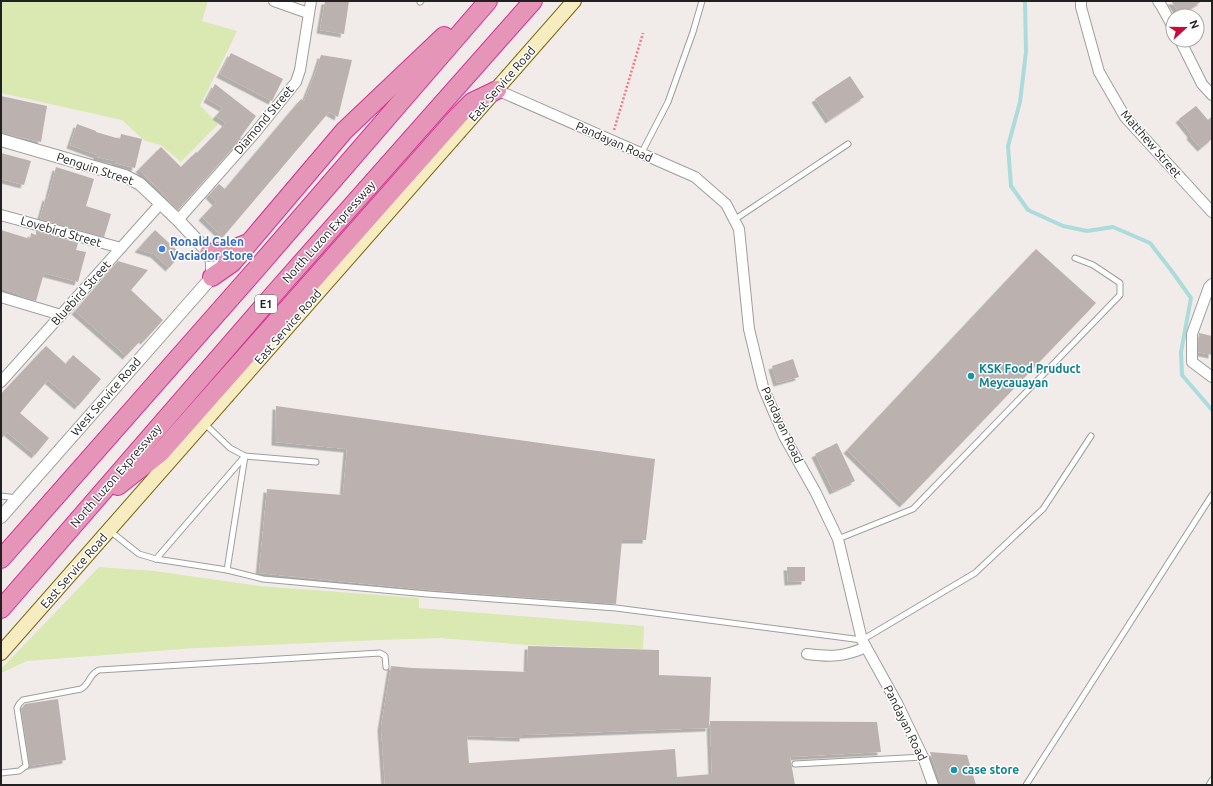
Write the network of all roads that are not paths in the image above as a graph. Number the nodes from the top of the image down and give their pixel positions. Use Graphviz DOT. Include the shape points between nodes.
graph roads {
  1 [pos="274,1"];
  2 [pos="311,1"];
  3 [pos="481,1"];
  4 [pos="488,1"];
  5 [pos="533,1"];
  6 [pos="574,1"];
  7 [pos="702,1"];
  8 [pos="1081,1"];
  9 [pos="1158,1"];
  10 [pos="1165,12"];
  11 [pos="308,13"];
  12 [pos="1184,48"];
  13 [pos="497,90"];
  14 [pos="1212,95"];
  15 [pos="1,140"];
  16 [pos="848,144"];
  17 [pos="641,154"];
  18 [pos="161,203"];
  19 [pos="1212,212"];
  20 [pos="1,215"];
  21 [pos="178,220"];
  22 [pos="734,220"];
  23 [pos="248,243"];
  24 [pos="120,248"];
  25 [pos="209,253"];
  26 [pos="1075,258"];
  27 [pos="212,277"];
  28 [pos="1212,284"];
  29 [pos="1,297"];
  30 [pos="61,315"];
  31 [pos="1212,377"];
  32 [pos="2,379"];
  33 [pos="204,423"];
  34 [pos="1091,436"];
  35 [pos="245,456"];
  36 [pos="316,462"];
  37 [pos="1212,495"];
  38 [pos="1,496"];
  39 [pos="18,498"];
  40 [pos="83,514"];
  41 [pos="1,517"];
  42 [pos="109,530"];
  43 [pos="838,539"];
  44 [pos="1,559"];
  45 [pos="156,559"];
  46 [pos="227,570"];
  47 [pos="1,608"];
  48 [pos="864,643"];
  49 [pos="1,653"];
  50 [pos="808,654"];
  51 [pos="386,667"];
  52 [pos="924,757"];
  53 [pos="795,764"];
  54 [pos="1,773"];
  55 [pos="1212,780"];
  56 [pos="933,785"];
  57 [pos="1026,785"];
  58 [pos="1209,785"];
  1 -- 11 [label="street"];
  2 -- 11 [label="street, Diamond Street"];
  3 -- 23 [label="highway" via="344,131"];
  4 -- 44 [label="highway, E1"];
  5 -- 40 [label="highway, North Luzon Expressway / E1"];
  6 -- 13 [label="main road, East Service Road"];
  7 -- 17 [label="lane" via="694,32 668,102"];
  8 -- 19 [label="street, Matthew Street" via="1099,72 1125,117"];
  9 -- 10 [label="street"];
  11 -- 21 [label="street, Diamond Street" via="296,82"];
  12 -- 14 [label="street" via="1202,84"];
  13 -- 17 [label="street, Pandayan Road"];
  13 -- 33 [label="main road, East Service Road"];
  13 -- 40 [label="highway" via="472,102 458,116 160,453"];
  15 -- 18 [label="street, Penguin Street" via="125,176 140,184"];
  16 -- 22 [label="lane"];
  17 -- 22 [label="street, Pandayan Road" via="695,177 726,204"];
  18 -- 21 [label="street, Penguin Street"];
  18 -- 24 [label="street, Bluebird Street"];
  20 -- 24 [label="street, Lovebird Street"];
  21 -- 25 [label="street, Penguin Street"];
  22 -- 43 [label="street, Pandayan Road" via="738,229 749,329 763,387 784,436"];
  23 -- 25 [label="highway" via="228,251"];
  23 -- 27 [label="highway" via="232,263"];
  24 -- 30 [label="street, Bluebird Street"];
  25 -- 27 [label="street"];
  26 -- 43 [label="lane" via="1093,265 1120,284 1120,295 913,509"];
  27 -- 39 [label="street, West Service Road"];
  28 -- 31 [label="street" via="1192,334 1192,362"];
  29 -- 30 [label="street"];
  30 -- 32 [label="street, Bluebird Street"];
  33 -- 35 [label="lane" via="230,448"];
  33 -- 42 [label="main road, East Service Road"];
  34 -- 48 [label="lane" via="1043,509 975,574"];
  35 -- 36 [label="lane"];
  35 -- 45 [label="lane"];
  35 -- 46 [label="lane"];
  37 -- 57 [label="lane"];
  38 -- 39 [label="lane"];
  39 -- 41 [label="street, West Service Road"];
  40 -- 47 [label="highway, North Luzon Expressway / E1"];
  42 -- 45 [label="lane" via="139,554"];
  42 -- 49 [label="main road, East Service Road"];
  43 -- 48 [label="street, Pandayan Road"];
  45 -- 46 [label="lane"];
  46 -- 48 [label="lane" via="263,579 616,608"];
  48 -- 50 [label="street" via="852,653 829,656"];
  48 -- 52 [label="street, Pandayan Road"];
  51 -- 54 [label="lane" via="385,656 380,653 99,670 92,674 87,685 81,689 23,700 19,704 17,708 26,766 19,771"];
  52 -- 53 [label="lane"];
  52 -- 56 [label="street, Pandayan Road"];
  55 -- 58 [label="lane"];
}
